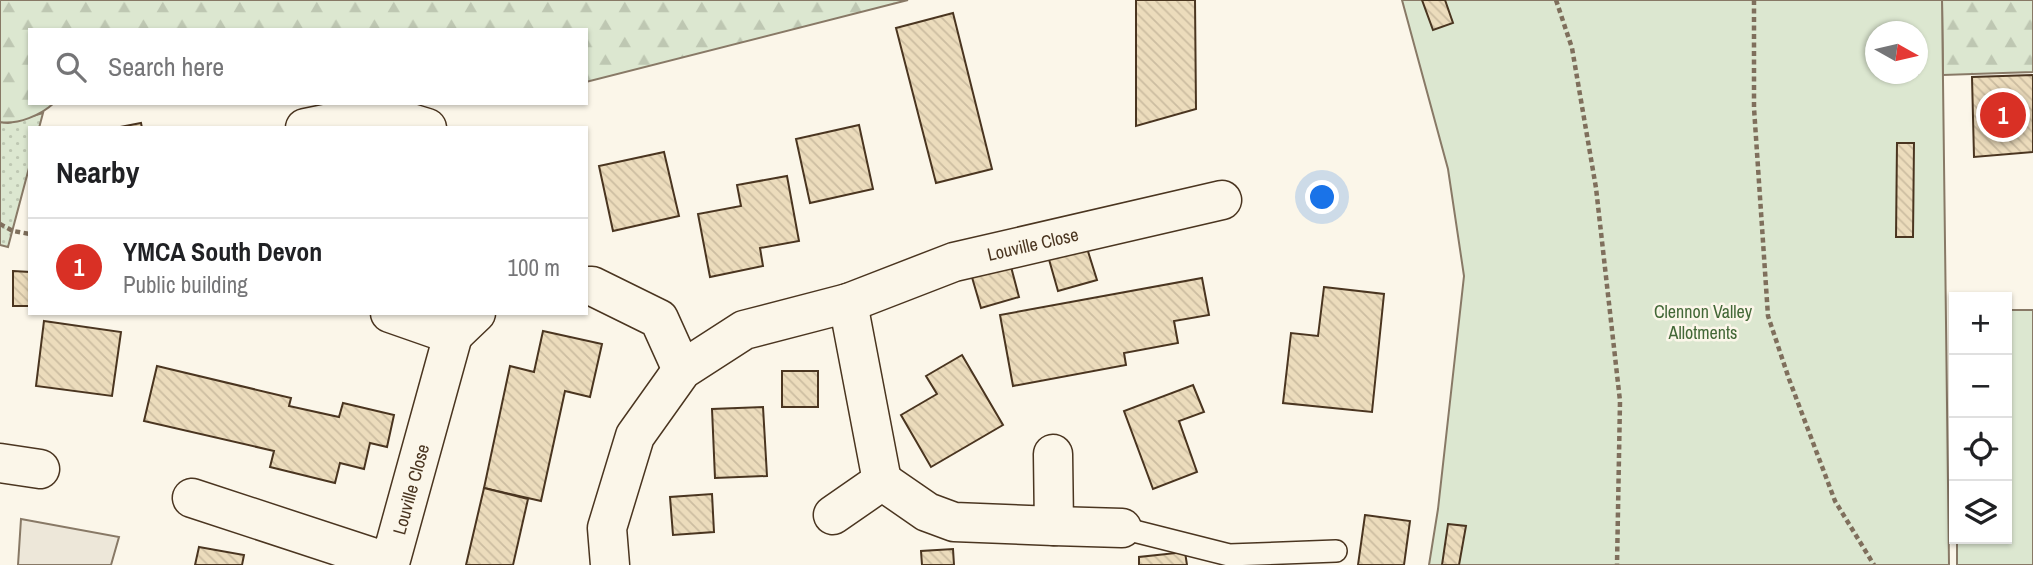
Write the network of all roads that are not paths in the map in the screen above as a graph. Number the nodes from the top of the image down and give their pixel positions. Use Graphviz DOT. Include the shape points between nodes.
graph roads {
  1 [pos="314,126"];
  2 [pos="420,126"];
  3 [pos="1222,200"];
  4 [pos="588,286"];
  5 [pos="848,303"];
  6 [pos="404,315"];
  7 [pos="465,324"];
  8 [pos="682,370"];
  9 [pos="1053,454"];
  10 [pos="0,463"];
  11 [pos="40,469"];
  12 [pos="882,481"];
  13 [pos="192,498"];
  14 [pos="833,514"];
  15 [pos="1054,526"];
  16 [pos="1122,528"];
  17 [pos="1336,551"];
  18 [pos="610,565"];
  1 -- 2 [label="street" via="379,113"];
  3 -- 5 [label="street, Louville Close" via="954,262"];
  4 -- 8 [label="street" via="659,319"];
  5 -- 8 [label="street, Louville Close" via="744,330"];
  5 -- 12 [label="street"];
  6 -- 7 [label="street, Louville Close"];
  7 -- 13 [label="street, Louville Close" via="390,563"];
  8 -- 18 [label="street, Louville Close" via="635,436 607,528"];
  9 -- 15 [label="street"];
  10 -- 11 [label="street"];
  12 -- 14 [label="street"];
  12 -- 15 [label="street" via="927,512 954,522"];
  15 -- 16 [label="street"];
  16 -- 17 [label="lane" via="1229,555"];
}
